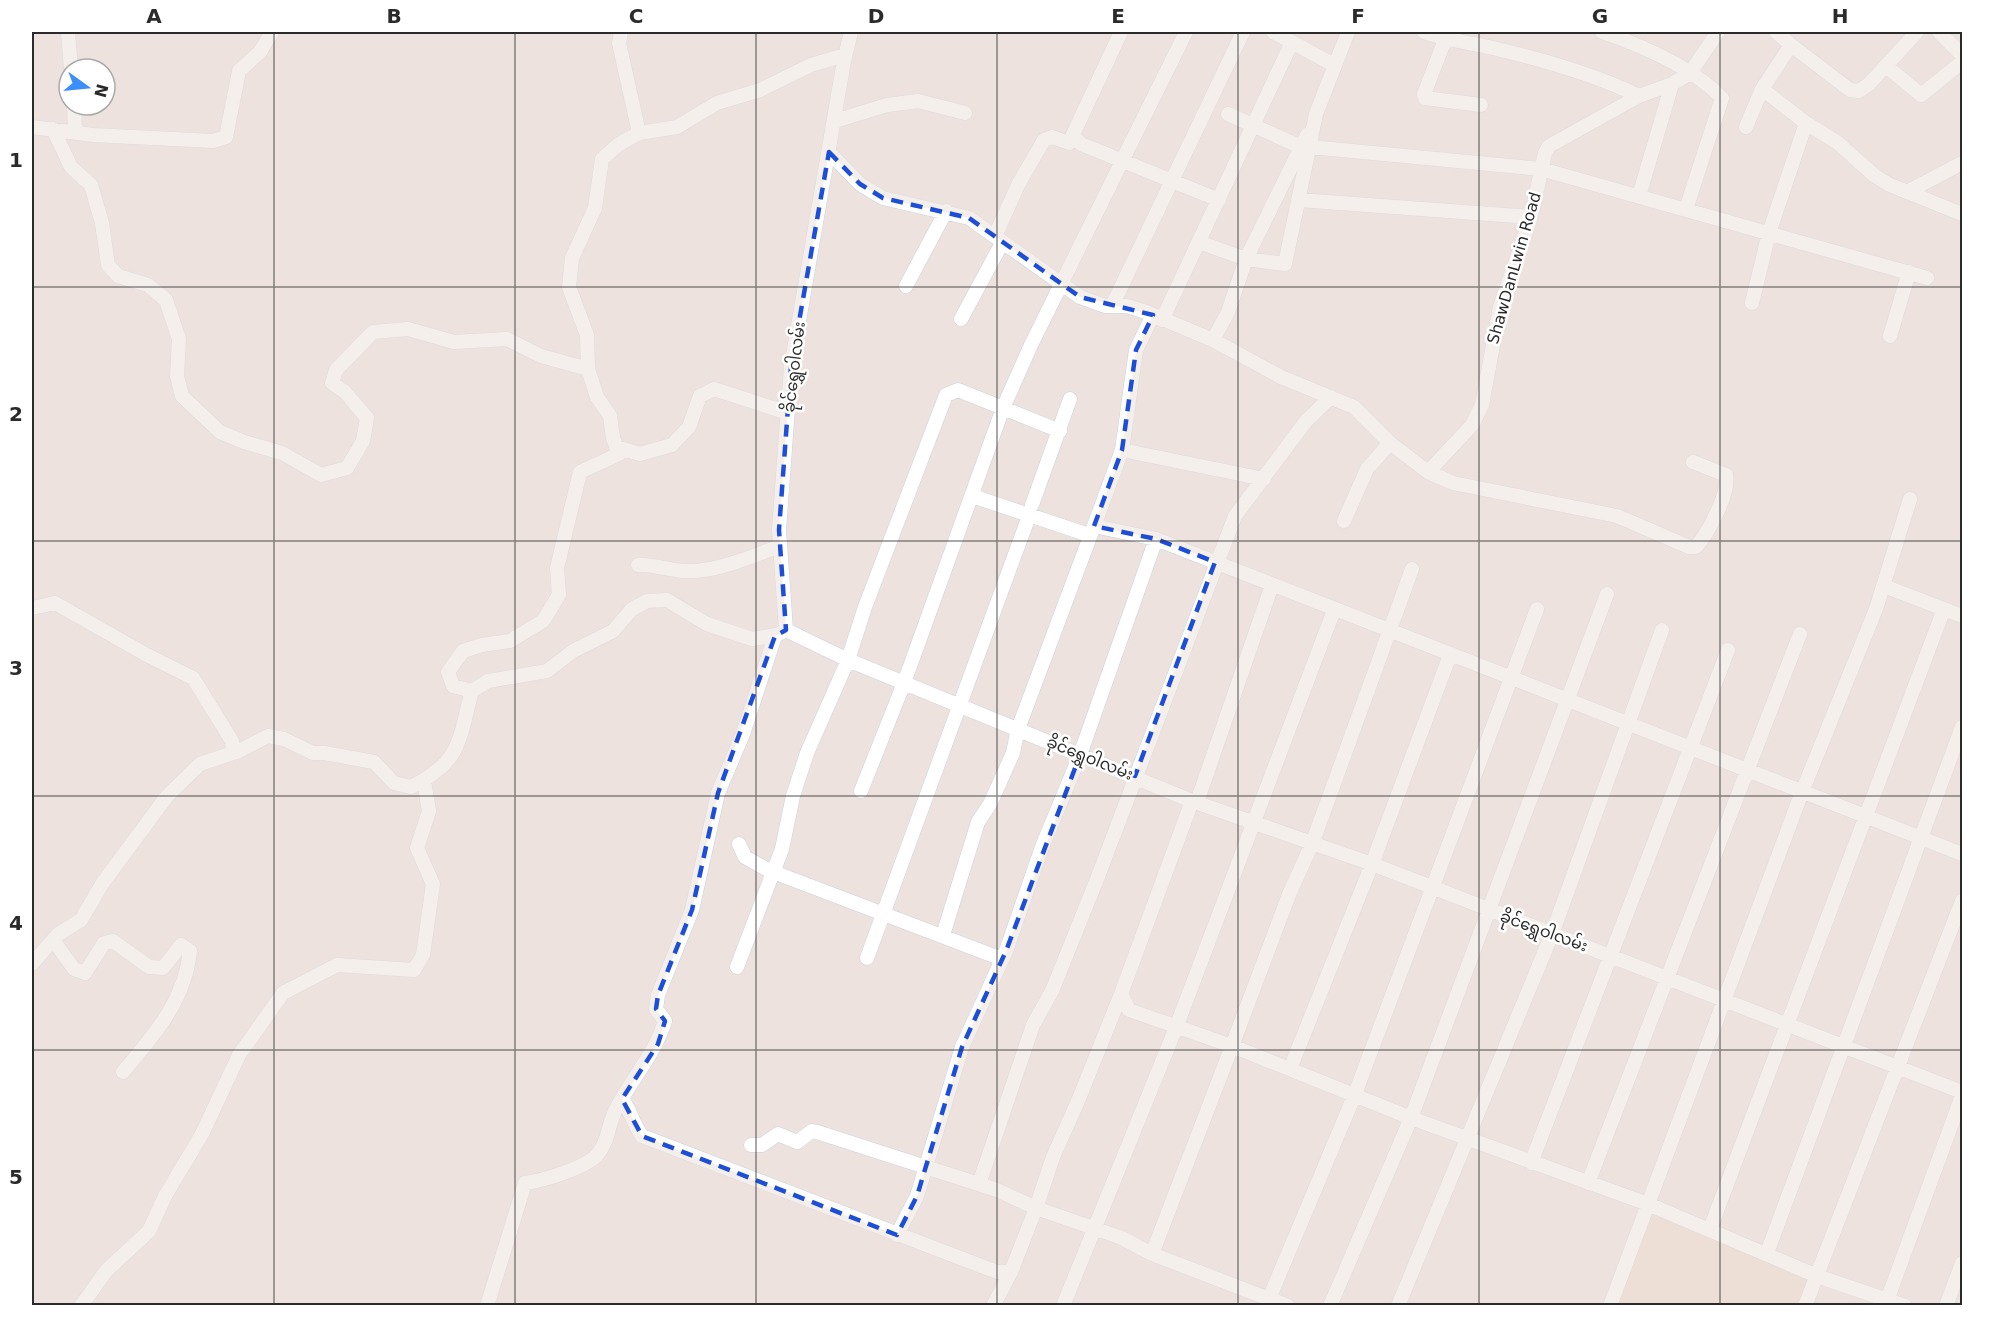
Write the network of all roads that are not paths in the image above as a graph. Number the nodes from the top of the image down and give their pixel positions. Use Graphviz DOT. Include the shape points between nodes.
graph roads {
  1 [pos="68,32"];
  2 [pos="272,32"];
  3 [pos="621,32"];
  4 [pos="851,32"];
  5 [pos="1121,32"];
  6 [pos="1185,32"];
  7 [pos="1242,32"];
  8 [pos="1273,32"];
  9 [pos="1348,32"];
  10 [pos="1424,32"];
  11 [pos="1602,32"];
  12 [pos="1718,32"];
  13 [pos="1776,32"];
  14 [pos="1917,32"];
  15 [pos="1939,32"];
  16 [pos="1446,35"];
  17 [pos="1292,42"];
  18 [pos="1791,45"];
  19 [pos="845,55"];
  20 [pos="1962,55"];
  21 [pos="70,57"];
  22 [pos="1962,62"];
  23 [pos="1335,65"];
  24 [pos="1886,66"];
  25 [pos="1690,73"];
  26 [pos="1672,84"];
  27 [pos="1762,89"];
  28 [pos="1639,96"];
  29 [pos="1480,105"];
  30 [pos="965,113"];
  31 [pos="1228,114"];
  32 [pos="74,117"];
  33 [pos="835,121"];
  34 [pos="1806,123"];
  35 [pos="1254,125"];
  36 [pos="32,127"];
  37 [pos="1746,127"];
  38 [pos="53,129"];
  39 [pos="75,132"];
  40 [pos="639,133"];
  41 [pos="1073,136"];
  42 [pos="1305,147"];
  43 [pos="829,152"];
  44 [pos="1124,161"];
  45 [pos="1962,163"];
  46 [pos="1541,169"];
  47 [pos="1172,182"];
  48 [pos="1906,192"];
  49 [pos="1639,196"];
  50 [pos="1219,200"];
  51 [pos="1299,200"];
  52 [pos="1686,209"];
  53 [pos="946,211"];
  54 [pos="1962,214"];
  55 [pos="1532,218"];
  56 [pos="1769,233"];
  57 [pos="998,240"];
  58 [pos="1199,242"];
  59 [pos="1246,259"];
  60 [pos="1909,272"];
  61 [pos="1928,278"];
  62 [pos="1063,284"];
  63 [pos="906,286"];
  64 [pos="1752,303"];
  65 [pos="1112,306"];
  66 [pos="1157,318"];
  67 [pos="961,319"];
  68 [pos="1890,336"];
  69 [pos="1213,340"];
  70 [pos="588,369"];
  71 [pos="1331,397"];
  72 [pos="1070,399"];
  73 [pos="1003,408"];
  74 [pos="788,413"];
  75 [pos="1059,431"];
  76 [pos="1390,443"];
  77 [pos="616,447"];
  78 [pos="1122,450"];
  79 [pos="1693,462"];
  80 [pos="1428,472"];
  81 [pos="1264,478"];
  82 [pos="972,496"];
  83 [pos="1910,499"];
  84 [pos="1031,510"];
  85 [pos="1344,521"];
  86 [pos="1092,530"];
  87 [pos="1156,539"];
  88 [pos="780,546"];
  89 [pos="1215,562"];
  90 [pos="638,565"];
  91 [pos="1412,569"];
  92 [pos="1272,585"];
  93 [pos="1884,586"];
  94 [pos="1607,594"];
  95 [pos="32,608"];
  96 [pos="1536,609"];
  97 [pos="1944,609"];
  98 [pos="1334,610"];
  99 [pos="1962,616"];
  100 [pos="1662,630"];
  101 [pos="1391,632"];
  102 [pos="781,633"];
  103 [pos="1800,634"];
  104 [pos="1728,650"];
  105 [pos="1450,656"];
  106 [pos="848,660"];
  107 [pos="1510,678"];
  108 [pos="904,683"];
  109 [pos="465,689"];
  110 [pos="1568,702"];
  111 [pos="961,706"];
  112 [pos="1629,724"];
  113 [pos="1962,727"];
  114 [pos="1018,729"];
  115 [pos="1691,748"];
  116 [pos="233,753"];
  117 [pos="1080,755"];
  118 [pos="1746,770"];
  119 [pos="1136,776"];
  120 [pos="424,781"];
  121 [pos="861,791"];
  122 [pos="1802,792"];
  123 [pos="1195,801"];
  124 [pos="1866,817"];
  125 [pos="1255,821"];
  126 [pos="1920,837"];
  127 [pos="739,844"];
  128 [pos="1312,844"];
  129 [pos="1962,854"];
  130 [pos="1372,864"];
  131 [pos="772,872"];
  132 [pos="1431,888"];
  133 [pos="1962,901"];
  134 [pos="1488,910"];
  135 [pos="883,913"];
  136 [pos="943,934"];
  137 [pos="1552,934"];
  138 [pos="53,940"];
  139 [pos="1610,955"];
  140 [pos="867,958"];
  141 [pos="1002,959"];
  142 [pos="32,964"];
  143 [pos="737,967"];
  144 [pos="1667,977"];
  145 [pos="1121,994"];
  146 [pos="1725,999"];
  147 [pos="1786,1022"];
  148 [pos="1177,1025"];
  149 [pos="1843,1045"];
  150 [pos="1232,1046"];
  151 [pos="1898,1068"];
  152 [pos="1290,1069"];
  153 [pos="123,1072"];
  154 [pos="1355,1094"];
  155 [pos="1962,1094"];
  156 [pos="622,1099"];
  157 [pos="1411,1118"];
  158 [pos="1468,1139"];
  159 [pos="752,1145"];
  160 [pos="1531,1163"];
  161 [pos="926,1166"];
  162 [pos="1588,1183"];
  163 [pos="979,1184"];
  164 [pos="1648,1204"];
  165 [pos="1036,1208"];
  166 [pos="1092,1228"];
  167 [pos="1710,1229"];
  168 [pos="897,1235"];
  169 [pos="1767,1253"];
  170 [pos="1152,1254"];
  171 [pos="1962,1263"];
  172 [pos="1011,1272"];
  173 [pos="1817,1276"];
  174 [pos="1268,1301"];
  175 [pos="1886,1303"];
  176 [pos="81,1305"];
  177 [pos="487,1305"];
  178 [pos="993,1305"];
  179 [pos="1063,1305"];
  180 [pos="1288,1305"];
  181 [pos="1330,1305"];
  182 [pos="1398,1305"];
  183 [pos="1610,1305"];
  184 [pos="1805,1305"];
  185 [pos="1905,1305"];
  186 [pos="1946,1305"];
  1 -- 21 [label="street"];
  2 -- 39 [label="street" via="260,52 239,71 226,137 213,141"];
  3 -- 40 [label="street" via="619,43"];
  4 -- 19 [label="street, ခိုင်ရွှေဝါလမ်း"];
  5 -- 41 [label="street"];
  6 -- 44 [label="street"];
  7 -- 47 [label="street"];
  8 -- 17 [label="street"];
  9 -- 23 [label="street"];
  10 -- 16 [label="street"];
  11 -- 25 [label="street" via="1629,41"];
  12 -- 25 [label="street, ShawDanLwin Road"];
  13 -- 18 [label="street"];
  14 -- 24 [label="street"];
  15 -- 20 [label="street"];
  16 -- 28 [label="street" via="1519,54"];
  16 -- 29 [label="street" via="1425,98"];
  17 -- 23 [label="street"];
  17 -- 35 [label="street"];
  18 -- 24 [label="street" via="1850,90 1859,91"];
  18 -- 27 [label="street"];
  19 -- 33 [label="street, ခိုင်ရွှေဝါလမ်း"];
  19 -- 40 [label="street" via="717,103 677,127"];
  22 -- 24 [label="street" via="1921,95"];
  23 -- 42 [label="street"];
  25 -- 26 [label="street, ShawDanLwin Road"];
  25 -- 52 [label="street" via="1722,98"];
  26 -- 28 [label="street, ShawDanLwin Road"];
  26 -- 49 [label="street"];
  27 -- 34 [label="street"];
  27 -- 37 [label="street"];
  28 -- 46 [label="street, ShawDanLwin Road" via="1549,146"];
  30 -- 33 [label="street" via="918,101 887,105"];
  31 -- 35 [label="street"];
  32 -- 39 [label="street"];
  33 -- 43 [label="street, ခိုင်ရွှေဝါလမ်း"];
  34 -- 48 [label="street" via="1838,143 1875,176"];
  34 -- 56 [label="street"];
  35 -- 42 [label="street"];
  35 -- 50 [label="street"];
  36 -- 38 [label="street"];
  38 -- 39 [label="street"];
  38 -- 70 [label="street" via="71,167 91,185 108,265 118,276 148,285 166,300 179,339 177,376 182,396 220,432 282,453 321,475 347,468 363,441 367,418 332,383 336,370 373,332 408,329 454,342 507,339 541,356"];
  40 -- 70 [label="street" via="602,159 595,208 572,258 569,287 587,335"];
  41 -- 44 [label="street" via="1081,144"];
  41 -- 57 [label="street" via="1069,142 1052,137 1044,140 1019,183"];
  42 -- 46 [label="street"];
  42 -- 51 [label="street"];
  42 -- 59 [label="street"];
  43 -- 53 [label="street" via="860,184 883,198"];
  43 -- 74 [label="street, ခိုင်ရွှေဝါလမ်း" via="791,367"];
  44 -- 47 [label="street"];
  44 -- 62 [label="street"];
  45 -- 48 [label="street"];
  46 -- 49 [label="street"];
  46 -- 55 [label="street, ShawDanLwin Road"];
  47 -- 50 [label="street"];
  47 -- 65 [label="street"];
  48 -- 54 [label="street"];
  49 -- 52 [label="street"];
  50 -- 58 [label="street"];
  51 -- 55 [label="street"];
  51 -- 59 [label="street" via="1285,264"];
  52 -- 56 [label="street"];
  53 -- 57 [label="street" via="969,218"];
  53 -- 63 [label="street"];
  55 -- 80 [label="street, ShawDanLwin Road" via="1500,307 1482,405 1472,425"];
  56 -- 60 [label="street"];
  56 -- 64 [label="street"];
  57 -- 62 [label="street"];
  57 -- 67 [label="street"];
  58 -- 59 [label="street"];
  58 -- 66 [label="street"];
  59 -- 69 [label="street" via="1228,312"];
  60 -- 61 [label="street"];
  60 -- 68 [label="street"];
  62 -- 65 [label="street" via="1080,297"];
  62 -- 73 [label="street"];
  65 -- 66 [label="street" via="1127,306"];
  66 -- 69 [label="street"];
  66 -- 78 [label="street" via="1136,350"];
  69 -- 71 [label="street" via="1281,377"];
  70 -- 77 [label="street" via="597,397 610,416"];
  71 -- 76 [label="street" via="1354,407"];
  71 -- 81 [label="street" via="1305,421"];
  72 -- 75 [label="street"];
  73 -- 75 [label="street"];
  73 -- 82 [label="street"];
  73 -- 106 [label="street" via="958,390 946,395"];
  74 -- 77 [label="street" via="714,389 700,396 689,427 672,445 640,454"];
  74 -- 88 [label="street, ခိုင်ရွှေဝါလမ်း"];
  75 -- 84 [label="street"];
  76 -- 80 [label="street"];
  76 -- 85 [label="street" via="1367,469"];
  77 -- 109 [label="street" via="619,454 580,472 557,568 559,595 543,621 510,641 463,651 448,672 453,686"];
  78 -- 81 [label="street"];
  78 -- 86 [label="street"];
  79 -- 80 [label="street" via="1726,475 1728,482 1711,524 1696,547 1617,516 1453,483"];
  81 -- 89 [label="street" via="1234,516"];
  82 -- 84 [label="street"];
  82 -- 108 [label="street"];
  83 -- 93 [label="street"];
  84 -- 86 [label="street"];
  84 -- 111 [label="street"];
  86 -- 87 [label="street"];
  86 -- 114 [label="street"];
  87 -- 89 [label="street"];
  87 -- 117 [label="street"];
  88 -- 90 [label="street" via="688,572 656,564"];
  88 -- 102 [label="street, ခိုင်ရွှေဝါလမ်း"];
  89 -- 92 [label="street"];
  89 -- 119 [label="street"];
  91 -- 101 [label="street"];
  92 -- 98 [label="street"];
  92 -- 123 [label="street"];
  93 -- 97 [label="street"];
  93 -- 122 [label="street"];
  94 -- 110 [label="street"];
  95 -- 116 [label="street" via="55,603 193,678 232,741"];
  96 -- 107 [label="street"];
  97 -- 99 [label="street"];
  97 -- 124 [label="street"];
  98 -- 101 [label="street"];
  98 -- 125 [label="street"];
  100 -- 112 [label="street"];
  101 -- 105 [label="street"];
  101 -- 128 [label="street"];
  102 -- 106 [label="street, ခိုင်ရွှေဝါလမ်း"];
  102 -- 109 [label="street" via="752,639 723,631 667,600 647,601 632,609 613,631 573,651 547,672 488,681"];
  102 -- 156 [label="street" via="718,792 692,910 658,995 656,1009 665,1021 658,1044"];
  103 -- 118 [label="street"];
  104 -- 115 [label="street"];
  105 -- 107 [label="street"];
  105 -- 130 [label="street"];
  106 -- 108 [label="street, ခိုင်ရွှေဝါလမ်း"];
  106 -- 131 [label="street" via="807,753 782,849"];
  107 -- 110 [label="street"];
  107 -- 132 [label="street"];
  108 -- 111 [label="street, ခိုင်ရွှေဝါလမ်း"];
  108 -- 121 [label="street"];
  109 -- 120 [label="street" via="454,756"];
  110 -- 112 [label="street"];
  110 -- 134 [label="street"];
  111 -- 114 [label="street, ခိုင်ရွှေဝါလမ်း"];
  111 -- 135 [label="street"];
  112 -- 115 [label="street"];
  112 -- 137 [label="street"];
  113 -- 126 [label="street"];
  114 -- 117 [label="street, ခိုင်ရွှေဝါလမ်း"];
  114 -- 136 [label="street" via="1013,753 978,822"];
  115 -- 118 [label="street"];
  115 -- 139 [label="street"];
  116 -- 120 [label="street" via="267,736 284,738 314,753 374,762 394,783 411,788"];
  116 -- 138 [label="street" via="200,764 167,796 102,884 81,920"];
  117 -- 119 [label="street, ခိုင်ရွှေဝါလမ်း"];
  117 -- 141 [label="street"];
  118 -- 122 [label="street"];
  118 -- 144 [label="street"];
  119 -- 123 [label="street, ခိုင်ရွှေဝါလမ်း"];
  119 -- 163 [label="street" via="1052,992 1033,1025"];
  120 -- 176 [label="street" via="429,811 417,848 433,884 423,955 414,970 337,965 283,993 239,1055 149,1232 106,1271"];
  122 -- 124 [label="street"];
  122 -- 146 [label="street"];
  123 -- 125 [label="street, ခိုင်ရွှေဝါလမ်း"];
  123 -- 145 [label="street"];
  124 -- 126 [label="street"];
  124 -- 147 [label="street"];
  125 -- 128 [label="street, ခိုင်ရွှေဝါလမ်း"];
  125 -- 148 [label="street"];
  126 -- 129 [label="street"];
  126 -- 149 [label="street"];
  127 -- 131 [label="street" via="745,857"];
  128 -- 130 [label="street, ခိုင်ရွှေဝါလမ်း"];
  128 -- 150 [label="street"];
  130 -- 132 [label="street, ခိုင်ရွှေဝါလမ်း"];
  130 -- 152 [label="street"];
  131 -- 135 [label="street"];
  131 -- 143 [label="street"];
  132 -- 134 [label="street, ခိုင်ရွှေဝါလမ်း"];
  132 -- 154 [label="street"];
  133 -- 151 [label="street"];
  134 -- 137 [label="street, ခိုင်ရွှေဝါလမ်း"];
  134 -- 157 [label="street"];
  135 -- 136 [label="street"];
  135 -- 140 [label="street"];
  136 -- 141 [label="street"];
  137 -- 139 [label="street, ခိုင်ရွှေဝါလမ်း"];
  137 -- 158 [label="street"];
  138 -- 142 [label="street"];
  138 -- 153 [label="street" via="74,969 85,973 104,943 113,941 149,967 163,968 181,945 190,951 188,976 161,1027"];
  139 -- 144 [label="street, ခိုင်ရွှေဝါလမ်း"];
  139 -- 160 [label="street"];
  141 -- 161 [label="street" via="962,1047"];
  144 -- 146 [label="street, ခိုင်ရွှေဝါလမ်း"];
  144 -- 162 [label="street"];
  145 -- 148 [label="street" via="1129,1010"];
  145 -- 165 [label="street" via="1053,1157"];
  146 -- 147 [label="street, ခိုင်ရွှေဝါလမ်း"];
  146 -- 164 [label="street"];
  147 -- 149 [label="street, ခိုင်ရွှေဝါလမ်း"];
  147 -- 167 [label="street"];
  148 -- 150 [label="street"];
  148 -- 166 [label="street"];
  149 -- 151 [label="street, ခိုင်ရွှေဝါလမ်း"];
  149 -- 169 [label="street"];
  150 -- 152 [label="street"];
  150 -- 170 [label="street"];
  151 -- 155 [label="street, ခိုင်ရွှေဝါလမ်း"];
  151 -- 173 [label="street"];
  152 -- 154 [label="street"];
  154 -- 157 [label="street"];
  154 -- 174 [label="street"];
  155 -- 175 [label="street"];
  156 -- 168 [label="street" via="642,1136"];
  156 -- 177 [label="street" via="596,1156 548,1180 525,1183"];
  157 -- 158 [label="street"];
  157 -- 181 [label="street"];
  158 -- 160 [label="street"];
  158 -- 182 [label="street"];
  159 -- 161 [label="street" via="778,1134 797,1142 812,1131"];
  160 -- 162 [label="street"];
  161 -- 163 [label="street"];
  161 -- 168 [label="street"];
  162 -- 164 [label="street"];
  163 -- 165 [label="street"];
  164 -- 167 [label="street"];
  164 -- 183 [label="street"];
  165 -- 166 [label="street"];
  165 -- 172 [label="street"];
  166 -- 170 [label="street"];
  166 -- 179 [label="street"];
  167 -- 169 [label="street"];
  168 -- 172 [label="street" via="997,1272"];
  169 -- 173 [label="street"];
  170 -- 174 [label="street"];
  171 -- 186 [label="street"];
  172 -- 178 [label="street"];
  173 -- 175 [label="street"];
  173 -- 184 [label="street"];
  174 -- 180 [label="street"];
  175 -- 185 [label="street"];
}
